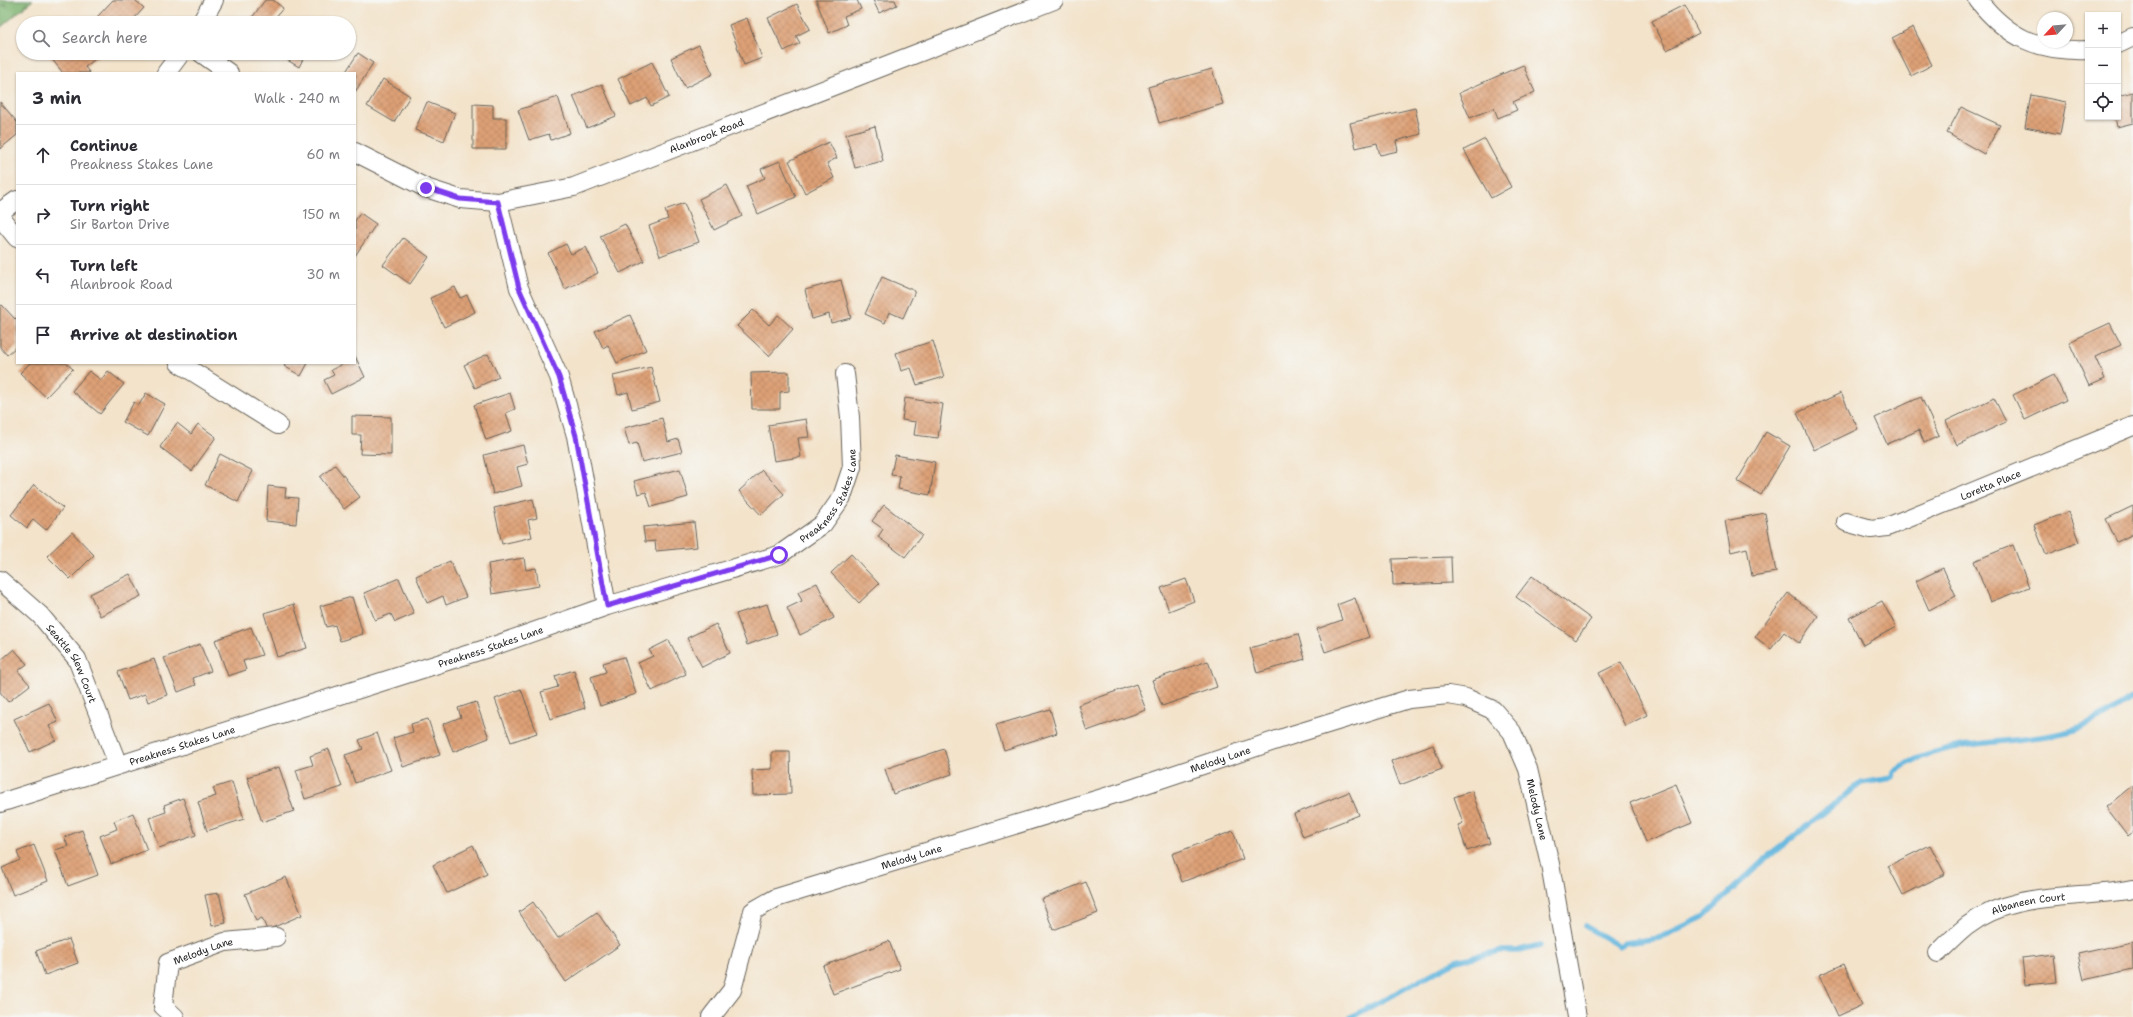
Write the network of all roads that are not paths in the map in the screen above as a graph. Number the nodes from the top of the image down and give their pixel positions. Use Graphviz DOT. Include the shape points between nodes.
graph roads {
  1 [pos="214,0"];
  2 [pos="1054,0"];
  3 [pos="1978,0"];
  4 [pos="205,16"];
  5 [pos="2133,37"];
  6 [pos="2121,43"];
  7 [pos="2085,50"];
  8 [pos="176,60"];
  9 [pos="211,60"];
  10 [pos="167,72"];
  11 [pos="228,72"];
  12 [pos="356,153"];
  13 [pos="16,201"];
  14 [pos="498,202"];
  15 [pos="0,212"];
  16 [pos="0,217"];
  17 [pos="16,237"];
  18 [pos="181,364"];
  19 [pos="845,374"];
  20 [pos="278,425"];
  21 [pos="2133,426"];
  22 [pos="1846,522"];
  23 [pos="0,580"];
  24 [pos="607,606"];
  25 [pos="118,765"];
  26 [pos="0,803"];
  27 [pos="2133,889"];
  28 [pos="276,937"];
  29 [pos="1938,953"];
  30 [pos="175,1017"];
  31 [pos="711,1017"];
  32 [pos="1577,1017"];
  1 -- 4 [label="street"];
  2 -- 14 [label="street, Alanbrook Road" via="574,187"];
  3 -- 7 [label="street" via="2003,28 2028,42 2071,51"];
  5 -- 6 [label="street"];
  8 -- 10 [label="street"];
  9 -- 11 [label="street"];
  12 -- 14 [label="street, Alanbrook Road" via="426,188 460,199"];
  13 -- 15 [label="street"];
  14 -- 24 [label="street" via="519,288 559,377 576,436"];
  16 -- 17 [label="street"];
  18 -- 20 [label="street"];
  19 -- 24 [label="street, Preakness Stakes Lane" via="852,467 842,497 823,524 779,555"];
  21 -- 22 [label="street, Loretta Place" via="1887,527 1871,529"];
  23 -- 25 [label="street, Seattle Slew Court" via="40,615 77,659"];
  24 -- 25 [label="street, Preakness Stakes Lane" via="486,649"];
  25 -- 26 [label="street, Preakness Stakes Lane"];
  27 -- 29 [label="street, Albaneen Court" via="2023,900 1968,926"];
  28 -- 30 [label="street, Melody Lane" via="224,942 168,963 163,1006"];
  31 -- 32 [label="street, Melody Lane" via="732,990 753,911 776,898 1125,791 1409,699 1448,695 1466,698 1493,710 1512,732 1528,769 1550,864"];
}
